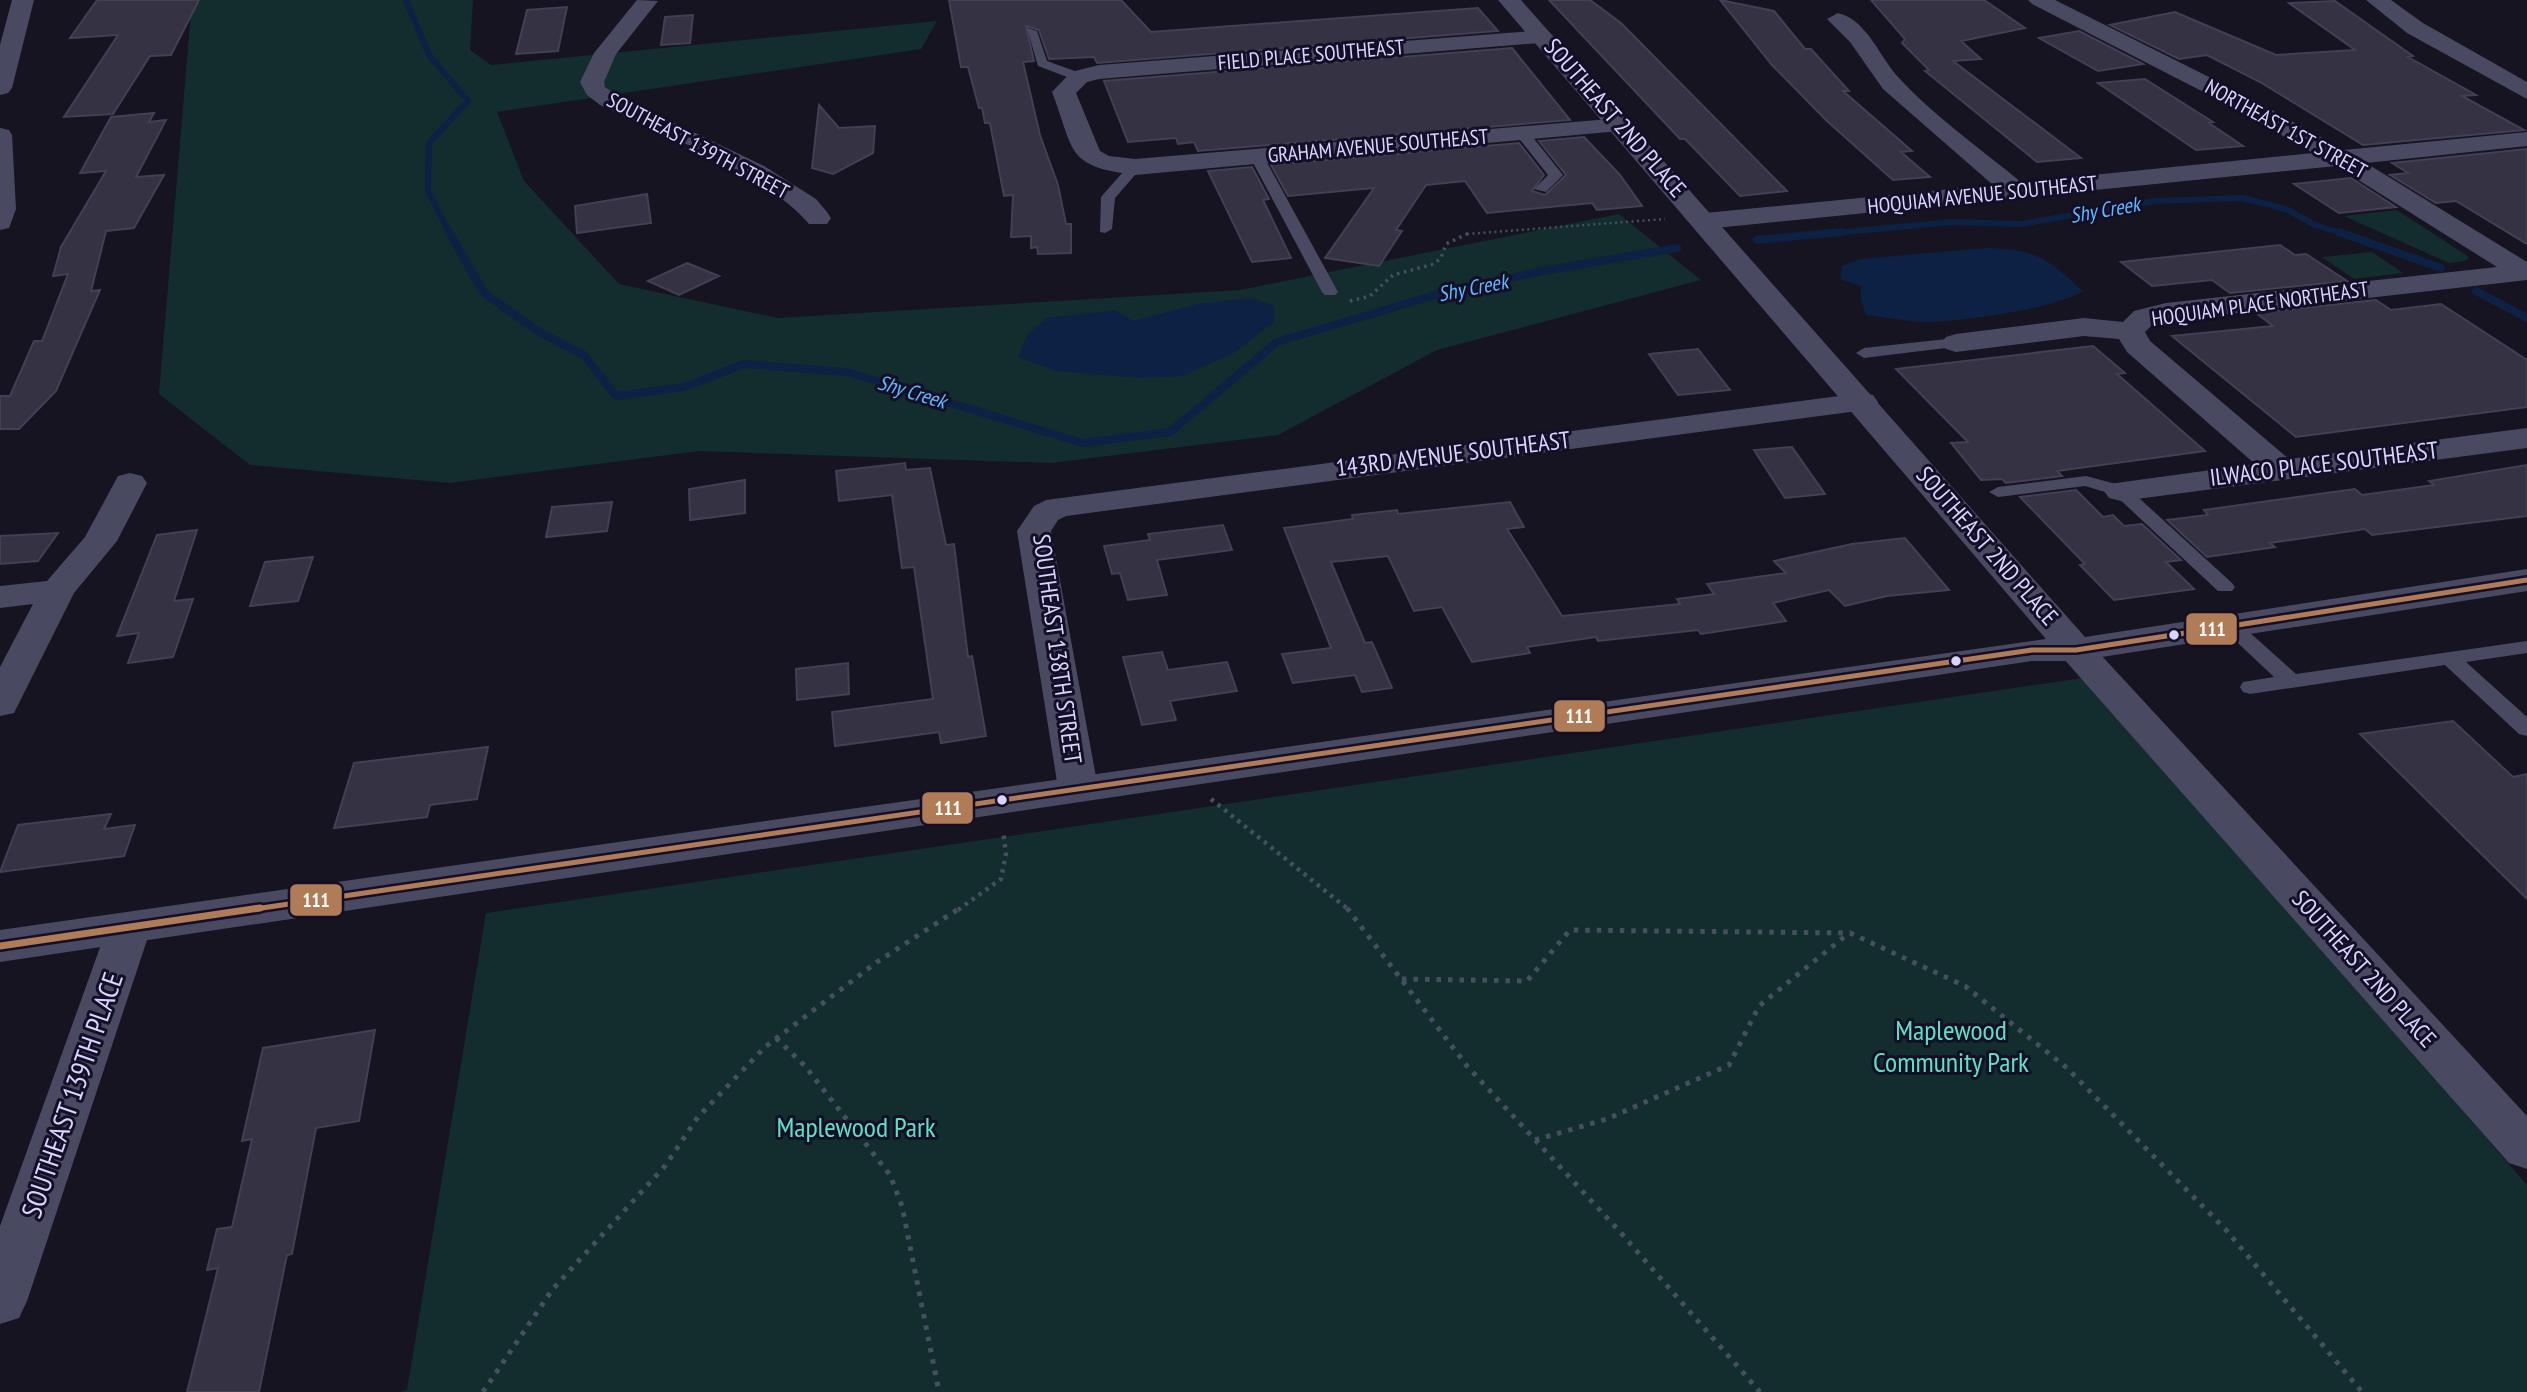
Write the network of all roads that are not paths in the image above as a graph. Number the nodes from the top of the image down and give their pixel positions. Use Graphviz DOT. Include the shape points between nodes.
graph roads {
  1 [pos="23,0"];
  2 [pos="651,0"];
  3 [pos="1509,0"];
  4 [pos="2039,0"];
  5 [pos="2377,0"];
  6 [pos="1838,19"];
  7 [pos="1031,31"];
  8 [pos="1544,37"];
  9 [pos="1079,77"];
  10 [pos="0,88"];
  11 [pos="2527,92"];
  12 [pos="1621,125"];
  13 [pos="1522,134"];
  14 [pos="0,135"];
  15 [pos="2527,139"];
  16 [pos="1257,157"];
  17 [pos="2341,158"];
  18 [pos="1135,167"];
  19 [pos="1541,188"];
  20 [pos="2017,192"];
  21 [pos="818,218"];
  22 [pos="1703,218"];
  23 [pos="0,222"];
  24 [pos="1105,229"];
  25 [pos="2526,272"];
  26 [pos="1330,292"];
  27 [pos="2130,331"];
  28 [pos="1956,343"];
  29 [pos="1864,353"];
  30 [pos="1862,402"];
  31 [pos="2527,438"];
  32 [pos="2281,470"];
  33 [pos="130,483"];
  34 [pos="2120,491"];
  35 [pos="1998,492"];
  36 [pos="1046,513"];
  37 [pos="2524,584"];
  38 [pos="2225,587"];
  39 [pos="58,590"];
  40 [pos="0,597"];
  41 [pos="2231,626"];
  42 [pos="2527,647"];
  43 [pos="2076,650"];
  44 [pos="2449,658"];
  45 [pos="2291,681"];
  46 [pos="2250,687"];
  47 [pos="0,704"];
  48 [pos="2527,729"];
  49 [pos="1078,788"];
  50 [pos="129,928"];
  51 [pos="0,946"];
  52 [pos="2527,1149"];
  53 [pos="0,1301"];
  1 -- 10 [label="street"];
  2 -- 21 [label="street, SOUTHEAST 139TH STREET" via="604,53 592,82 595,90 749,169 789,193"];
  3 -- 8 [label="street, SOUTHEAST 2ND PLACE"];
  4 -- 17 [label="street, NORTHEAST 1ST STREET"];
  5 -- 11 [label="street" via="2415,28"];
  6 -- 20 [label="street" via="1858,37 1891,84"];
  7 -- 9 [label="lane" via="1042,63"];
  8 -- 9 [label="street, FIELD PLACE SOUTHEAST"];
  8 -- 12 [label="street, SOUTHEAST 2ND PLACE"];
  9 -- 18 [label="street, GRAHAM AVENUE SOUTHEAST" via="1064,92 1089,155 1103,163"];
  12 -- 13 [label="street, GRAHAM AVENUE SOUTHEAST"];
  12 -- 22 [label="street, SOUTHEAST 2ND PLACE"];
  13 -- 16 [label="street, GRAHAM AVENUE SOUTHEAST"];
  13 -- 19 [label="lane" via="1556,175"];
  14 -- 23 [label="street"];
  15 -- 17 [label="street, HOQUIAM AVENUE SOUTHEAST"];
  16 -- 18 [label="street, GRAHAM AVENUE SOUTHEAST"];
  16 -- 26 [label="lane"];
  17 -- 20 [label="street, HOQUIAM AVENUE SOUTHEAST"];
  17 -- 25 [label="street, NORTHEAST 1ST STREET"];
  18 -- 24 [label="lane" via="1108,197"];
  20 -- 22 [label="street, HOQUIAM AVENUE SOUTHEAST"];
  22 -- 30 [label="street, SOUTHEAST 2ND PLACE"];
  25 -- 27 [label="street, HOQUIAM PLACE NORTHEAST" via="2166,312 2144,317"];
  27 -- 28 [label="street, HOQUIAM PLACE NORTHEAST" via="2084,327"];
  27 -- 32 [label="street" via="2138,346"];
  28 -- 29 [label="lane"];
  30 -- 36 [label="street, 143RD AVENUE SOUTHEAST" via="1084,502"];
  30 -- 43 [label="street, SOUTHEAST 2ND PLACE"];
  31 -- 32 [label="street, ILWACO PLACE SOUTHEAST"];
  32 -- 34 [label="street, ILWACO PLACE SOUTHEAST"];
  33 -- 39 [label="street" via="100,541"];
  34 -- 35 [label="lane" via="2087,481"];
  34 -- 38 [label="lane"];
  36 -- 49 [label="street, SOUTHEAST 138TH STREET" via="1034,531"];
  37 -- 41 [label="street"];
  39 -- 40 [label="street"];
  39 -- 47 [label="street"];
  41 -- 43 [label="street"];
  41 -- 45 [label="lane"];
  42 -- 44 [label="lane"];
  43 -- 49 [label="street" via="2032,650"];
  43 -- 52 [label="street, SOUTHEAST 2ND PLACE"];
  44 -- 45 [label="lane"];
  44 -- 48 [label="lane"];
  45 -- 46 [label="lane"];
  49 -- 50 [label="street"];
  50 -- 51 [label="street"];
  50 -- 53 [label="street, SOUTHEAST 139TH PLACE"];
}
